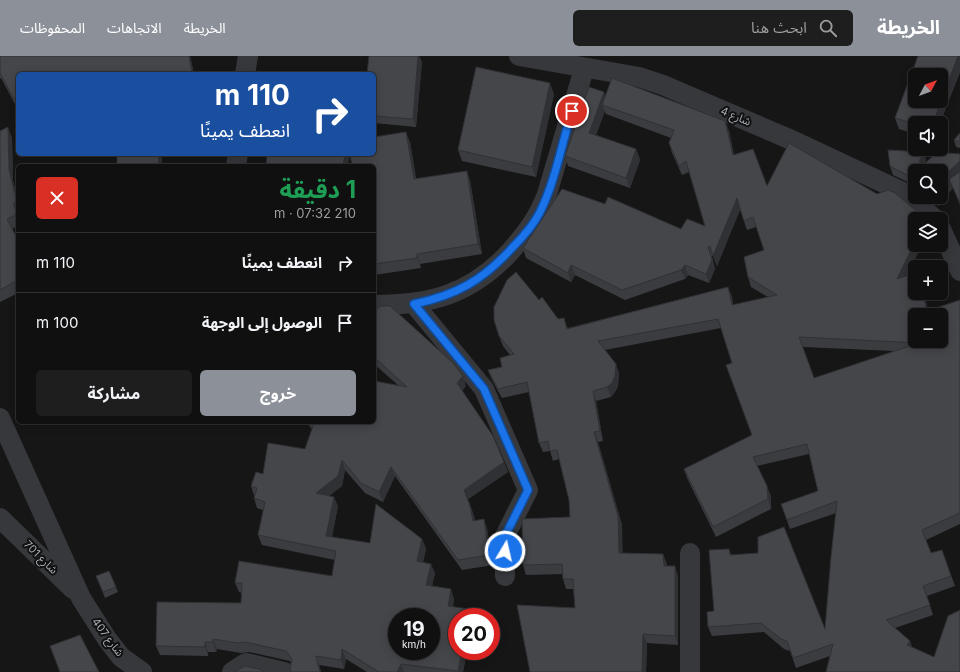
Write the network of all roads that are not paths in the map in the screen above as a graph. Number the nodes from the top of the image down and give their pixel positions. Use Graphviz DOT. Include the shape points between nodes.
graph roads {
  1 [pos="248,56"];
  2 [pos="519,56"];
  3 [pos="584,69"];
  4 [pos="245,72"];
  5 [pos="927,212"];
  6 [pos="948,244"];
  7 [pos="960,271"];
  8 [pos="414,304"];
  9 [pos="376,305"];
  10 [pos="0,418"];
  11 [pos="0,518"];
  12 [pos="690,553"];
  13 [pos="505,576"];
  14 [pos="81,598"];
  15 [pos="124,664"];
  16 [pos="142,672"];
  17 [pos="232,672"];
  18 [pos="284,672"];
  19 [pos="690,672"];
  1 -- 4 [label="street"];
  2 -- 3 [label="street, شارع 4"];
  3 -- 5 [label="street, شارع 4" via="639,77 684,93 905,193"];
  3 -- 8 [label="street" via="547,194 529,230 499,263 468,287"];
  6 -- 7 [label="street"];
  8 -- 9 [label="street"];
  8 -- 13 [label="street" via="484,389 528,490 504,538"];
  10 -- 14 [label="street"];
  11 -- 14 [label="street, شارع 701"];
  12 -- 19 [label="street"];
  14 -- 15 [label="street, شارع 407"];
  15 -- 16 [label="street, شارع 407"];
  17 -- 18 [label="street" via="246,663"];
}
